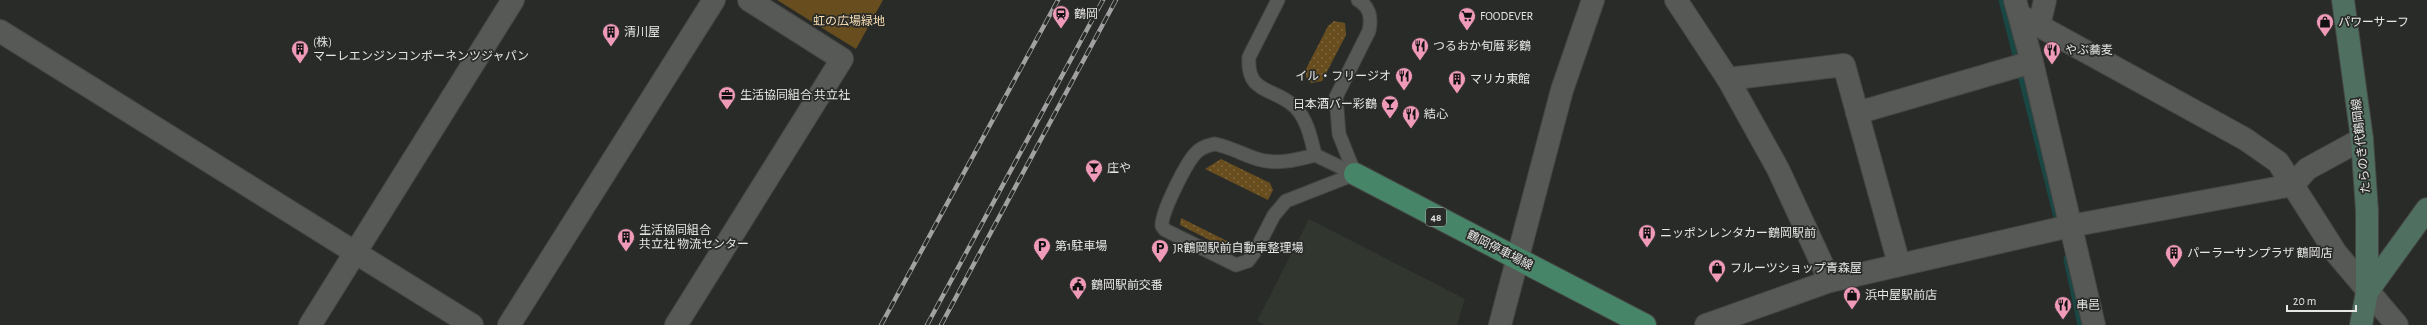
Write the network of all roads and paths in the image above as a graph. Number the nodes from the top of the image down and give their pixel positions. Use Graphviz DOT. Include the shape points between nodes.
graph roads {
  1 [pos="513,0"];
  2 [pos="714,0"];
  3 [pos="749,0"];
  4 [pos="1278,0"];
  5 [pos="1358,0"];
  6 [pos="1593,0"];
  7 [pos="1676,0"];
  8 [pos="2045,0"];
  9 [pos="2343,0"];
  10 [pos="2025,14"];
  11 [pos="0,31"];
  12 [pos="2032,62"];
  13 [pos="1728,79"];
  14 [pos="1857,113"];
  15 [pos="2362,139"];
  16 [pos="1315,155"];
  17 [pos="1355,174"];
  18 [pos="2292,185"];
  19 [pos="2427,209"];
  20 [pos="2070,226"];
  21 [pos="356,253"];
  22 [pos="1518,259"];
  23 [pos="1899,264"];
  24 [pos="1830,280"];
  25 [pos="2367,292"];
  26 [pos="310,325"];
  27 [pos="472,325"];
  28 [pos="509,325"];
  29 [pos="676,325"];
  30 [pos="1500,325"];
  31 [pos="1645,325"];
  32 [pos="1706,325"];
  33 [pos="2094,325"];
  34 [pos="2361,325"];
  35 [pos="2397,325"];
  1 -- 21 [label="street"];
  2 -- 28 [label="street"];
  3 -- 29 [label="street" via="842,59"];
  4 -- 16 [label="lane" via="1249,57 1248,68 1257,85 1296,108 1310,134"];
  5 -- 17 [label="lane" via="1369,11 1372,20 1336,97 1339,134"];
  6 -- 22 [label="street" via="1562,90"];
  7 -- 13 [label="street"];
  8 -- 10 [label="street"];
  9 -- 15 [label="main road, たらのき代鶴岡線"];
  10 -- 12 [label="street"];
  10 -- 18 [label="street" via="2245,139 2278,162"];
  11 -- 21 [label="street"];
  12 -- 14 [label="street"];
  12 -- 20 [label="street"];
  13 -- 14 [label="street" via="1844,64"];
  13 -- 24 [label="street" via="1778,169"];
  14 -- 23 [label="street"];
  15 -- 18 [label="street" via="2307,168"];
  15 -- 25 [label="main road, たらのき代鶴岡線" via="2367,211"];
  16 -- 17 [label="lane"];
  16 -- 17 [label="lane" via="1277,162 1258,159 1225,146 1205,146 1191,160 1166,208 1162,226 1165,230 1222,259 1242,265 1248,262 1274,215 1286,201"];
  17 -- 22 [label="main road, 鶴岡停車場線 / 48"];
  18 -- 20 [label="street"];
  18 -- 25 [label="street" via="2336,254"];
  19 -- 25 [label="main road"];
  20 -- 23 [label="street"];
  20 -- 33 [label="street"];
  21 -- 26 [label="street"];
  21 -- 27 [label="street"];
  22 -- 30 [label="street"];
  22 -- 31 [label="main road, 鶴岡停車場線 / 48"];
  23 -- 24 [label="street"];
  24 -- 32 [label="street"];
  25 -- 34 [label="main road, たらのき代鶴岡線"];
  25 -- 35 [label="street"];
}
